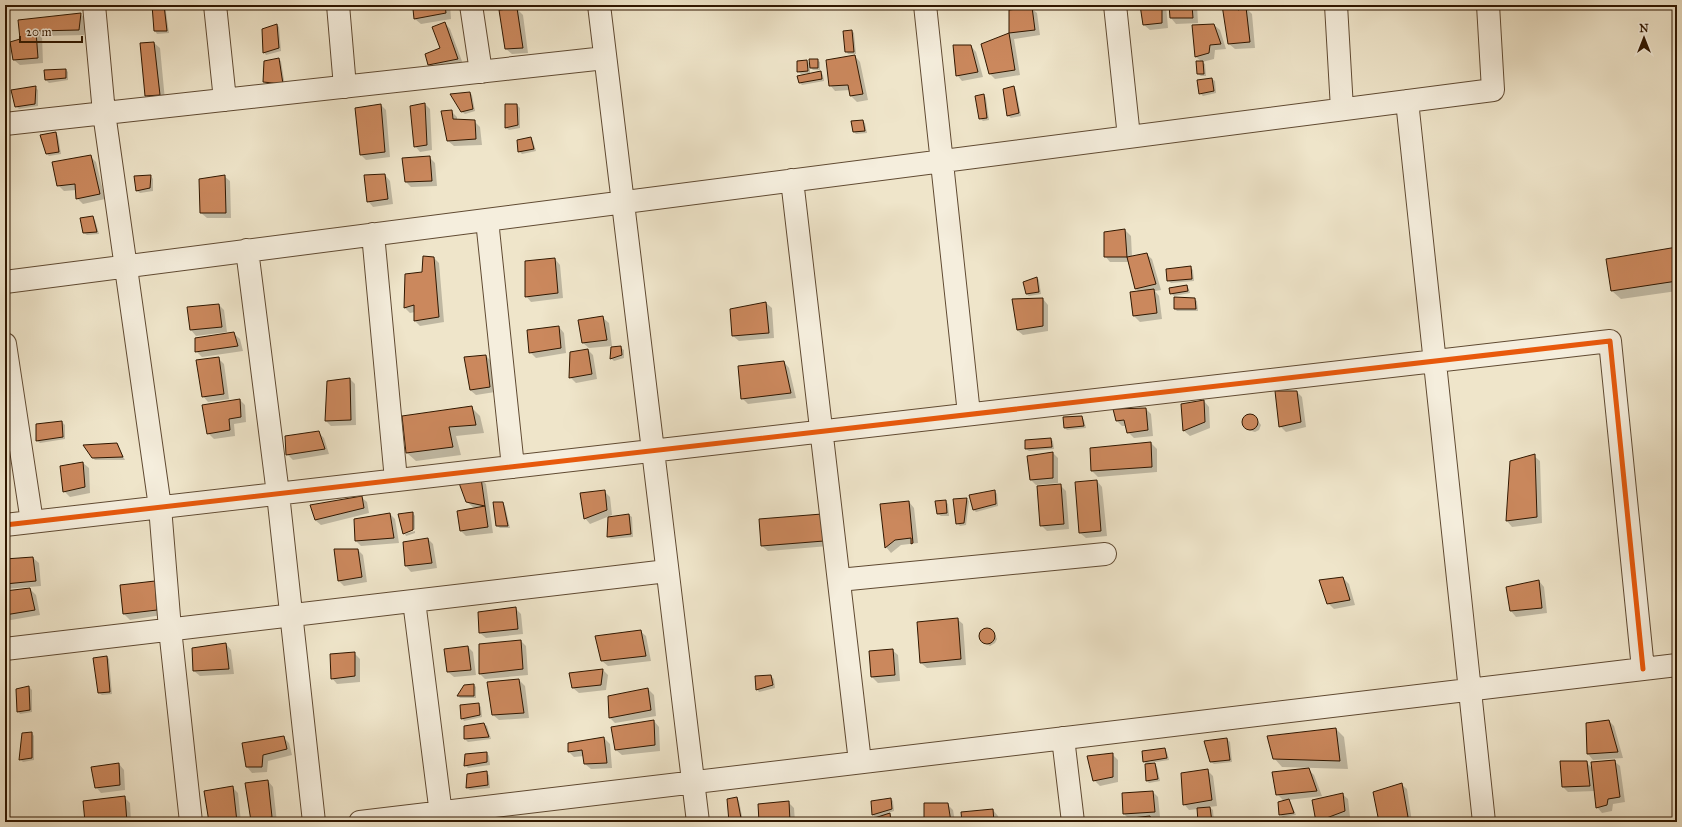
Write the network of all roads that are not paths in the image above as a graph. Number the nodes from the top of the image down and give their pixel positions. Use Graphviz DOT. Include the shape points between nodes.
graph roads {
  1 [pos="94,5"];
  2 [pos="215,5"];
  3 [pos="338,5"];
  4 [pos="471,5"];
  5 [pos="599,5"];
  6 [pos="925,5"];
  7 [pos="1115,5"];
  8 [pos="1336,5"];
  9 [pos="1488,5"];
  10 [pos="605,58"];
  11 [pos="482,72"];
  12 [pos="345,87"];
  13 [pos="225,100"];
  14 [pos="1407,101"];
  15 [pos="1342,109"];
  16 [pos="104,113"];
  17 [pos="5,124"];
  18 [pos="1129,137"];
  19 [pos="942,161"];
  20 [pos="792,180"];
  21 [pos="623,202"];
  22 [pos="488,220"];
  23 [pos="373,234"];
  24 [pos="247,250"];
  25 [pos="126,266"];
  26 [pos="5,282"];
  27 [pos="5,344"];
  28 [pos="1436,361"];
  29 [pos="969,414"];
  30 [pos="821,431"];
  31 [pos="653,451"];
  32 [pos="514,467"];
  33 [pos="396,480"];
  34 [pos="278,494"];
  35 [pos="160,507"];
  36 [pos="32,522"];
  37 [pos="5,525"];
  38 [pos="1105,554"];
  39 [pos="667,570"];
  40 [pos="839,580"];
  41 [pos="414,600"];
  42 [pos="291,615"];
  43 [pos="170,630"];
  44 [pos="5,649"];
  45 [pos="1677,665"];
  46 [pos="1643,669"];
  47 [pos="1470,689"];
  48 [pos="1063,738"];
  49 [pos="860,762"];
  50 [pos="693,782"];
  51 [pos="441,817"];
  52 [pos="191,822"];
  53 [pos="314,822"];
  54 [pos="360,822"];
  55 [pos="698,822"];
  56 [pos="1073,822"];
  57 [pos="1484,822"];
  1 -- 16 [label="street"];
  2 -- 13 [label="street"];
  3 -- 12 [label="street"];
  4 -- 11 [label="street"];
  5 -- 10 [label="street"];
  6 -- 19 [label="street"];
  7 -- 18 [label="street"];
  8 -- 15 [label="street"];
  9 -- 14 [label="street" via="1493,90"];
  10 -- 11 [label="street"];
  10 -- 21 [label="street"];
  11 -- 12 [label="street"];
  12 -- 13 [label="street"];
  13 -- 16 [label="street"];
  14 -- 15 [label="street"];
  14 -- 28 [label="street"];
  15 -- 18 [label="street"];
  16 -- 17 [label="street"];
  16 -- 25 [label="street"];
  18 -- 19 [label="street"];
  19 -- 20 [label="street"];
  19 -- 29 [label="street"];
  20 -- 21 [label="street"];
  20 -- 30 [label="street"];
  21 -- 22 [label="street"];
  21 -- 31 [label="street"];
  22 -- 23 [label="street"];
  22 -- 32 [label="street"];
  23 -- 24 [label="street"];
  23 -- 33 [label="street"];
  24 -- 25 [label="street"];
  24 -- 34 [label="street"];
  25 -- 26 [label="street"];
  25 -- 35 [label="street"];
  27 -- 36 [label="street"];
  28 -- 29 [label="street"];
  28 -- 46 [label="street" via="1610,341"];
  28 -- 47 [label="street"];
  29 -- 30 [label="street"];
  30 -- 31 [label="street"];
  30 -- 40 [label="street"];
  31 -- 32 [label="street"];
  31 -- 39 [label="street"];
  32 -- 33 [label="street"];
  33 -- 34 [label="street"];
  34 -- 35 [label="street"];
  34 -- 42 [label="street"];
  35 -- 36 [label="street"];
  35 -- 43 [label="street"];
  36 -- 37 [label="street"];
  38 -- 40 [label="street"];
  39 -- 41 [label="street"];
  39 -- 50 [label="street"];
  40 -- 49 [label="street"];
  41 -- 42 [label="street"];
  41 -- 51 [label="street"];
  42 -- 43 [label="street"];
  42 -- 53 [label="street"];
  43 -- 44 [label="street"];
  43 -- 52 [label="street"];
  45 -- 46 [label="street"];
  46 -- 47 [label="street"];
  47 -- 48 [label="street"];
  47 -- 57 [label="street"];
  48 -- 49 [label="street"];
  48 -- 56 [label="street"];
  49 -- 50 [label="street"];
  50 -- 51 [label="street"];
  50 -- 55 [label="street"];
  51 -- 54 [label="street"];
}
